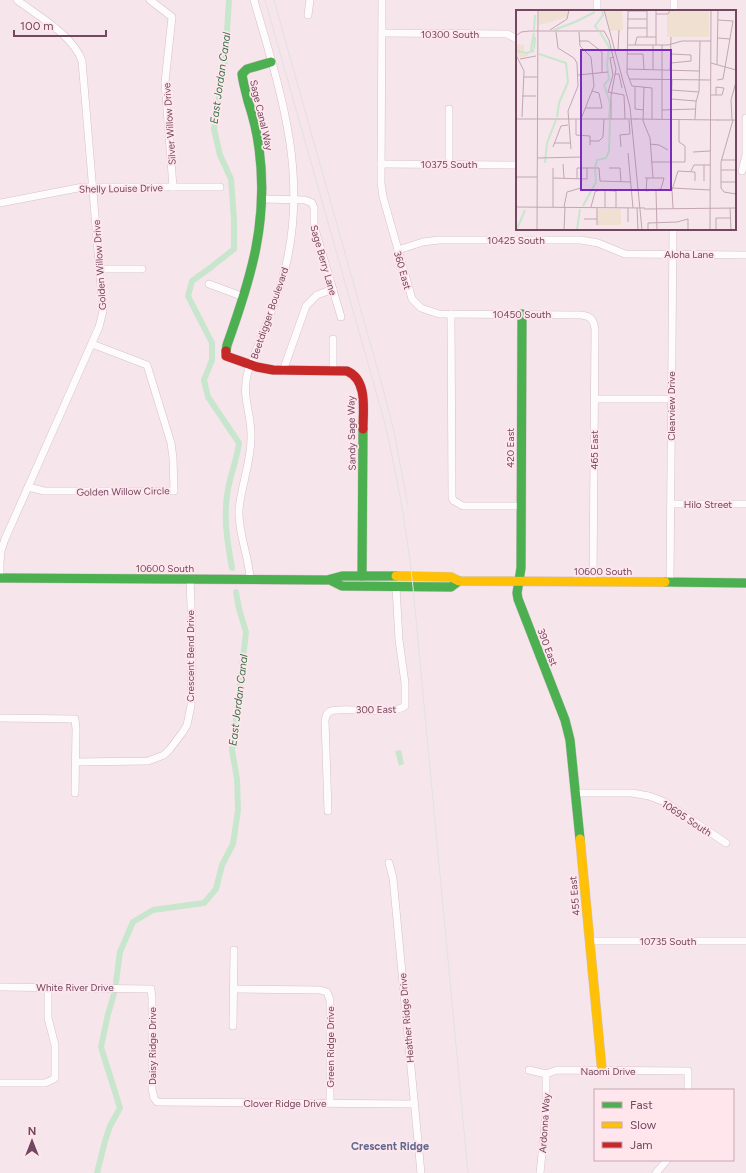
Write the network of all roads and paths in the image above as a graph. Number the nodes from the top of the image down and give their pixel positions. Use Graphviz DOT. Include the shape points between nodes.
graph roads {
  1 [pos="17,0"];
  2 [pos="150,0"];
  3 [pos="254,0"];
  4 [pos="310,0"];
  5 [pos="382,0"];
  6 [pos="308,15"];
  7 [pos="382,33"];
  8 [pos="516,38"];
  9 [pos="272,62"];
  10 [pos="449,109"];
  11 [pos="746,118"];
  12 [pos="381,164"];
  13 [pos="449,164"];
  14 [pos="516,164"];
  15 [pos="744,172"];
  16 [pos="93,187"];
  17 [pos="174,187"];
  18 [pos="220,187"];
  19 [pos="263,199"];
  20 [pos="294,200"];
  21 [pos="0,203"];
  22 [pos="673,230"];
  23 [pos="398,250"];
  24 [pos="633,254"];
  25 [pos="673,254"];
  26 [pos="746,255"];
  27 [pos="99,269"];
  28 [pos="142,269"];
  29 [pos="209,284"];
  30 [pos="333,290"];
  31 [pos="244,297"];
  32 [pos="451,314"];
  33 [pos="522,314"];
  34 [pos="341,317"];
  35 [pos="592,318"];
  36 [pos="333,339"];
  37 [pos="92,344"];
  38 [pos="226,356"];
  39 [pos="250,365"];
  40 [pos="283,370"];
  41 [pos="333,370"];
  42 [pos="594,399"];
  43 [pos="672,399"];
  44 [pos="28,487"];
  45 [pos="671,504"];
  46 [pos="746,504"];
  47 [pos="521,506"];
  48 [pos="0,563"];
  49 [pos="0,566"];
  50 [pos="362,576"];
  51 [pos="0,578"];
  52 [pos="190,579"];
  53 [pos="250,579"];
  54 [pos="330,580"];
  55 [pos="459,581"];
  56 [pos="518,582"];
  57 [pos="593,582"];
  58 [pos="670,583"];
  59 [pos="746,583"];
  60 [pos="396,587"];
  61 [pos="0,718"];
  62 [pos="565,720"];
  63 [pos="76,762"];
  64 [pos="75,793"];
  65 [pos="575,793"];
  66 [pos="328,811"];
  67 [pos="726,843"];
  68 [pos="389,863"];
  69 [pos="589,941"];
  70 [pos="746,941"];
  71 [pos="234,950"];
  72 [pos="0,987"];
  73 [pos="48,987"];
  74 [pos="151,988"];
  75 [pos="234,989"];
  76 [pos="234,1026"];
  77 [pos="529,1070"];
  78 [pos="602,1071"];
  79 [pos="546,1074"];
  80 [pos="0,1083"];
  81 [pos="688,1089"];
  82 [pos="157,1102"];
  83 [pos="330,1103"];
  84 [pos="414,1104"];
  85 [pos="666,1161"];
  86 [pos="421,1173"];
  87 [pos="540,1173"];
  88 [pos="656,1173"];
  1 -- 16 [label="street, Golden Willow Drive" via="70,40 80,55"];
  2 -- 17 [label="street, Silver Willow Drive" via="172,17 165,82"];
  3 -- 9 [label="street, Beetdigger Boulevard"];
  4 -- 6 [label="street"];
  5 -- 7 [label="street, 360 East"];
  7 -- 8 [label="street, 10300 South" via="507,34"];
  7 -- 12 [label="street, 360 East"];
  9 -- 19 [label="street, Sage Canal Way" via="245,69 242,74 258,140"];
  9 -- 20 [label="street, Beetdigger Boulevard" via="289,131"];
  10 -- 13 [label="street"];
  11 -- 15 [label="street"];
  12 -- 13 [label="street, 10375 South"];
  12 -- 23 [label="street, 360 East" via="383,197"];
  13 -- 14 [label="street, 10375 South"];
  16 -- 17 [label="street, Shelly Louise Drive"];
  16 -- 21 [label="street, Shelly Louise Drive"];
  16 -- 27 [label="street, Golden Willow Drive"];
  17 -- 18 [label="street, Shelly Louise Drive"];
  19 -- 20 [label="street, Sage Berry Lane"];
  19 -- 31 [label="street, Sage Canal Way" via="259,243"];
  20 -- 30 [label="street, Sage Berry Lane" via="308,201 313,206 313,222"];
  20 -- 39 [label="street, Beetdigger Boulevard" via="292,235 286,266 278,294"];
  22 -- 25 [label="street, Clearview Drive"];
  23 -- 24 [label="street, 10425 South" via="439,240 581,240 598,243 617,252"];
  23 -- 32 [label="street, 360 East" via="410,294 416,304 432,313"];
  24 -- 25 [label="street, Aloha Lane"];
  25 -- 26 [label="street, Aloha Lane"];
  25 -- 43 [label="street, Clearview Drive"];
  27 -- 28 [label="street"];
  27 -- 37 [label="street, Golden Willow Drive" via="102,316"];
  29 -- 31 [label="street"];
  30 -- 34 [label="street, Sage Berry Lane"];
  30 -- 40 [label="street" via="317,295 306,306"];
  31 -- 38 [label="street, Sage Canal Way" via="227,345"];
  32 -- 33 [label="street, 10450 South"];
  32 -- 47 [label="street" via="451,494 454,501 463,506"];
  33 -- 35 [label="street, 10450 South" via="581,315"];
  33 -- 47 [label="street, 420 East"];
  35 -- 42 [label="street, 465 East" via="595,330"];
  36 -- 41 [label="street"];
  37 -- 44 [label="street, Golden Willow Drive"];
  37 -- 44 [label="street, Golden Willow Circle" via="148,365 174,458 174,491 44,491"];
  38 -- 39 [label="street, Sandy Sage Way"];
  39 -- 40 [label="street, Sandy Sage Way"];
  39 -- 53 [label="street, Beetdigger Boulevard" via="245,390 251,427 251,448 239,518"];
  40 -- 41 [label="street, Sandy Sage Way"];
  41 -- 50 [label="street, Sandy Sage Way" via="353,373 362,391"];
  42 -- 43 [label="street"];
  42 -- 57 [label="street, 465 East"];
  43 -- 45 [label="street, Clearview Drive"];
  44 -- 48 [label="street, Golden Willow Drive" via="3,545"];
  45 -- 46 [label="street, Hilo Street"];
  45 -- 58 [label="street, Clearview Drive"];
  47 -- 56 [label="street, 420 East" via="521,568"];
  49 -- 51 [label="street"];
  50 -- 54 [label="street, 10600 South" via="342,576"];
  50 -- 55 [label="street, 10600 South" via="450,577"];
  51 -- 52 [label="street, 10600 South"];
  52 -- 53 [label="street, 10600 South"];
  52 -- 63 [label="street, Crescent Bend Drive" via="191,706 182,734 164,755 148,761"];
  53 -- 54 [label="street, 10600 South"];
  54 -- 60 [label="street, 10600 South" via="342,586"];
  55 -- 56 [label="street, 10600 South"];
  55 -- 60 [label="street, 10600 South" via="451,587"];
  56 -- 57 [label="street, 10600 South"];
  56 -- 62 [label="street, 390 East" via="518,599"];
  57 -- 58 [label="street, 10600 South"];
  58 -- 59 [label="street, 10600 South"];
  60 -- 66 [label="street, 300 East" via="405,706 384,710 330,710 326,714"];
  61 -- 63 [label="street" via="75,719"];
  62 -- 65 [label="street, 455 East" via="570,740"];
  63 -- 64 [label="street"];
  65 -- 67 [label="street, 10695 South" via="632,793 654,798 665,802"];
  65 -- 69 [label="street, 455 East"];
  68 -- 84 [label="street, Heather Ridge Drive" via="393,878"];
  69 -- 70 [label="street, 10735 South"];
  69 -- 78 [label="street, 455 East"];
  71 -- 75 [label="street"];
  72 -- 73 [label="street, White River Drive"];
  73 -- 74 [label="street, White River Drive"];
  73 -- 80 [label="street" via="48,1018 54,1039 55,1078 45,1083"];
  74 -- 82 [label="street, Daisy Ridge Drive" via="152,1089"];
  75 -- 76 [label="street"];
  75 -- 83 [label="street, Green Ridge Drive" via="327,992 330,1000"];
  77 -- 79 [label="street, Naomi Drive"];
  78 -- 79 [label="street, Naomi Drive" via="557,1070"];
  78 -- 81 [label="street, Naomi Drive" via="688,1071"];
  79 -- 87 [label="street, Ardonna Way" via="546,1115"];
  82 -- 83 [label="street, Clover Ridge Drive"];
  83 -- 84 [label="street, Clover Ridge Drive"];
  84 -- 86 [label="street, Heather Ridge Drive"];
  85 -- 88 [label="street"];
}
